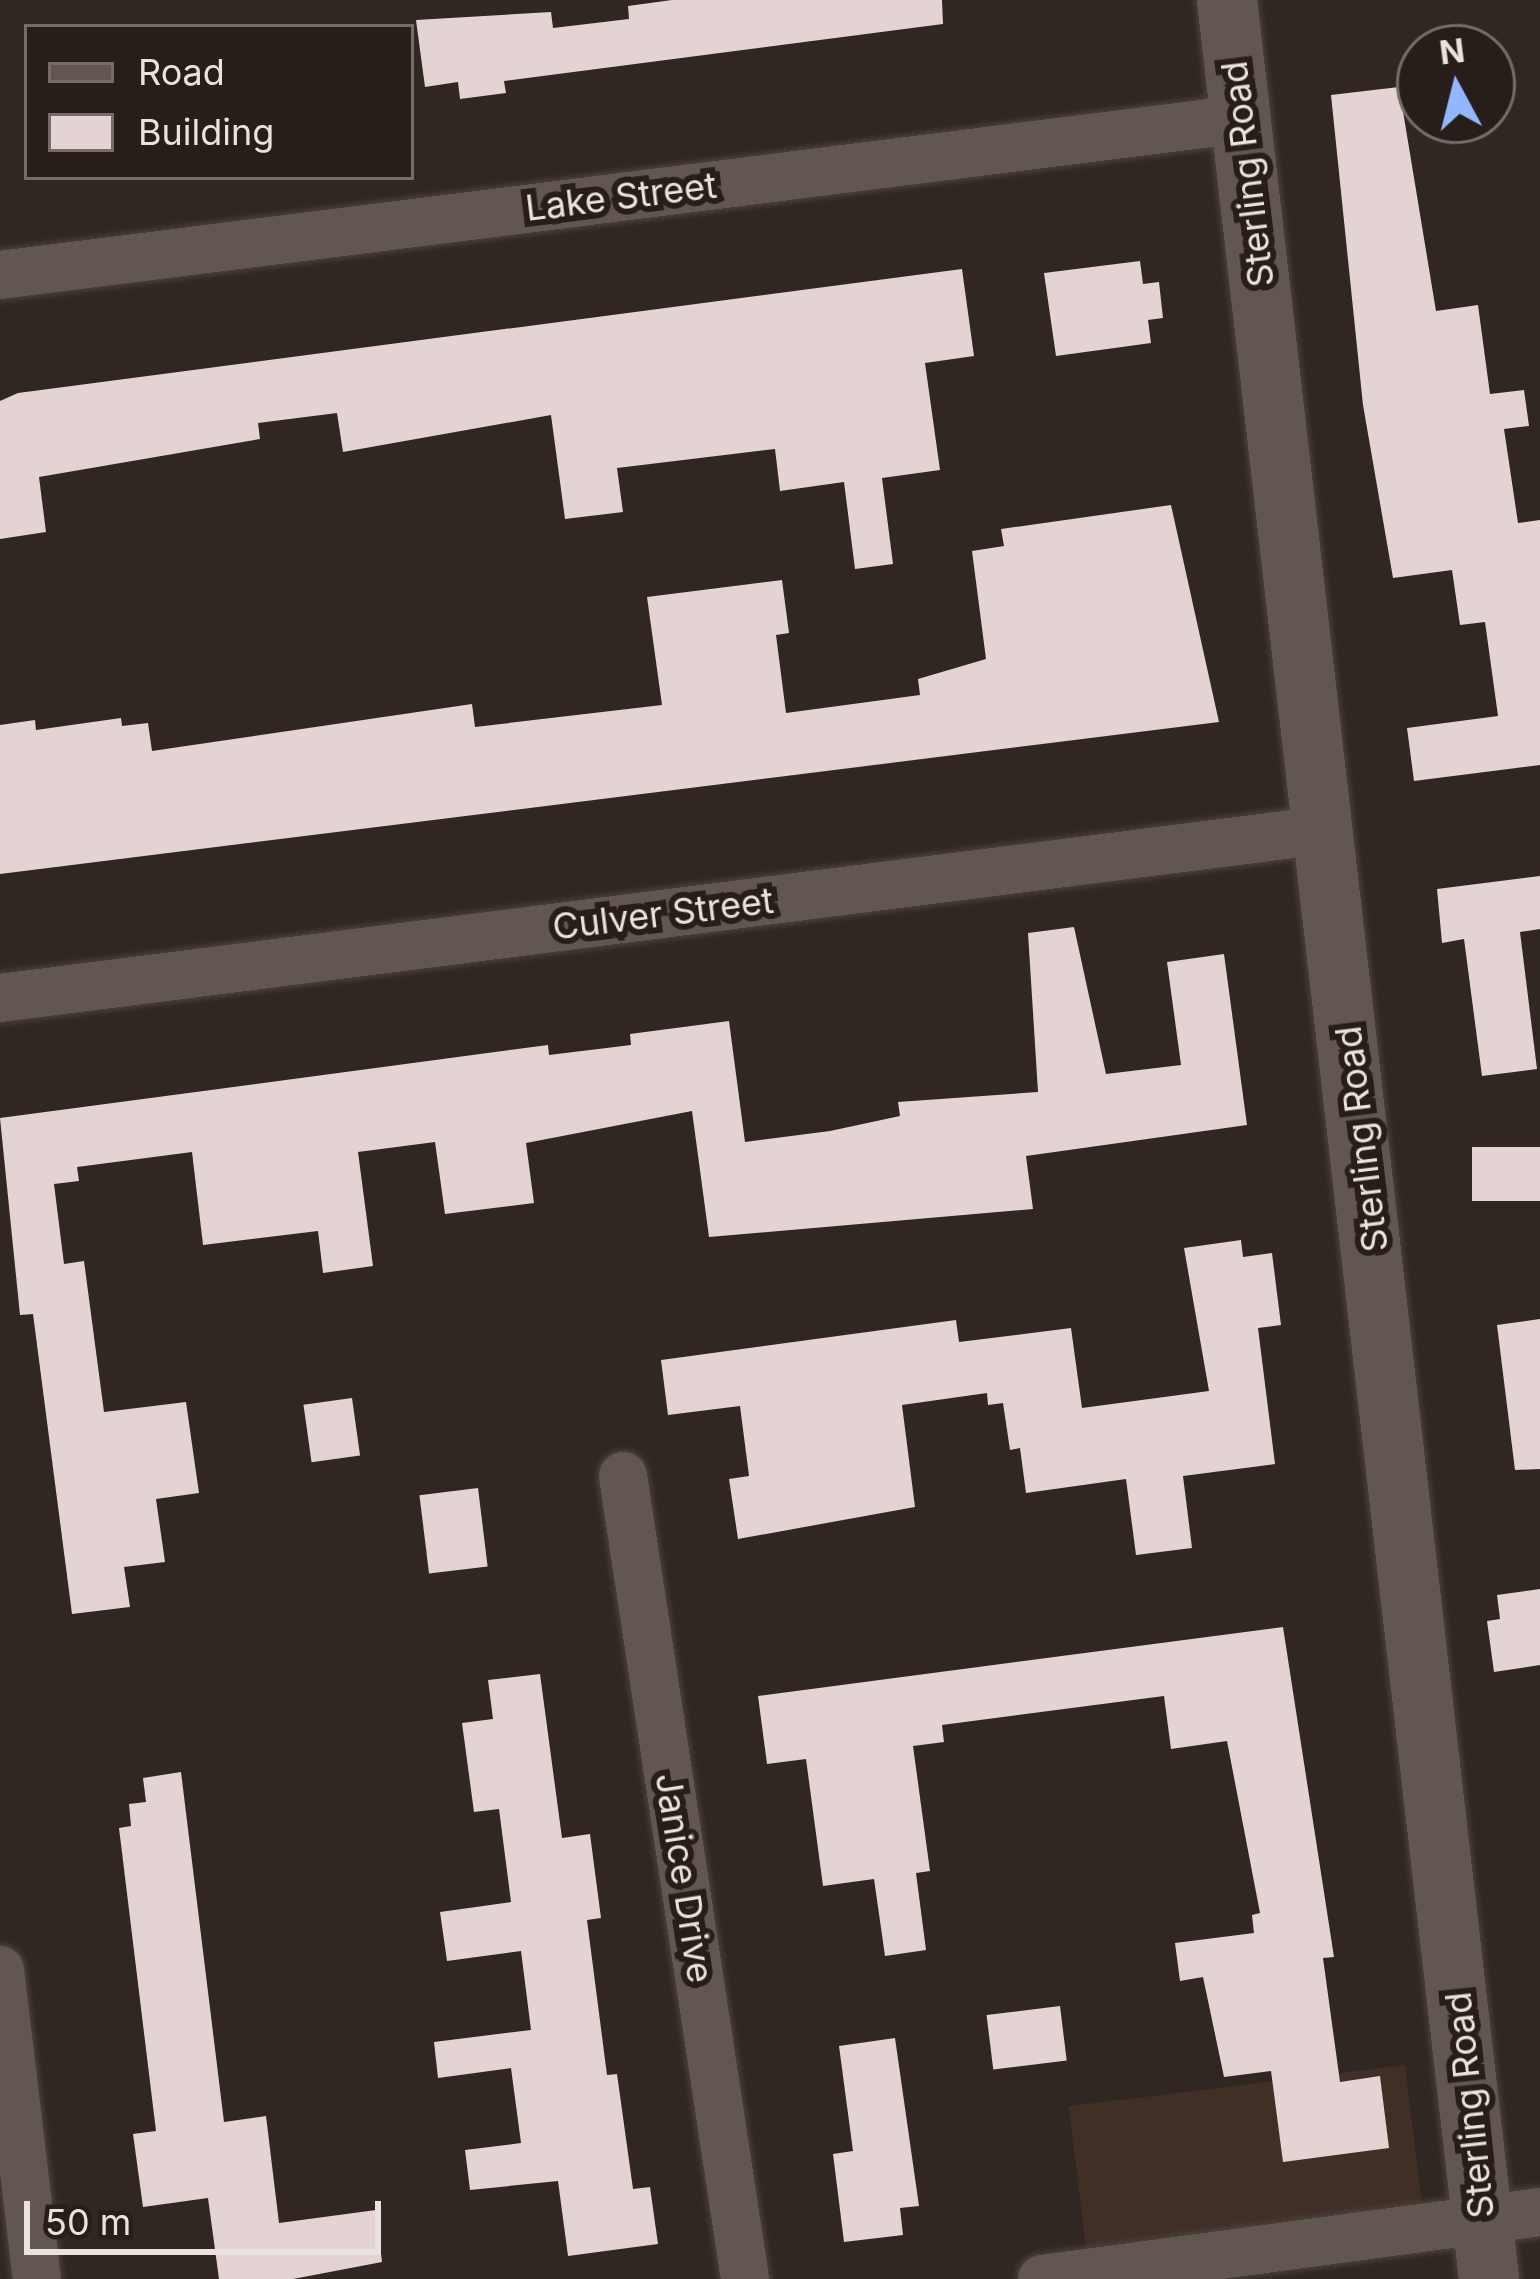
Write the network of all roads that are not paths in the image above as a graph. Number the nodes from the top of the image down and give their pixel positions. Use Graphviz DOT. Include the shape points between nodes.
graph roads {
  1 [pos="1227,0"];
  2 [pos="1241,119"];
  3 [pos="0,275"];
  4 [pos="1325,830"];
  5 [pos="0,998"];
  6 [pos="623,1476"];
  7 [pos="0,1970"];
  8 [pos="1540,2212"];
  9 [pos="1480,2218"];
  10 [pos="38,2279"];
  11 [pos="745,2279"];
  12 [pos="1042,2279"];
  13 [pos="1489,2279"];
  1 -- 2 [label="street, Sterling Road"];
  2 -- 3 [label="street, Lake Street"];
  2 -- 4 [label="street, Sterling Road"];
  4 -- 5 [label="street, Culver Street"];
  4 -- 9 [label="street, Sterling Road"];
  6 -- 11 [label="street, Janice Drive"];
  7 -- 10 [label="street"];
  8 -- 9 [label="street"];
  9 -- 12 [label="street"];
  9 -- 13 [label="street, Sterling Road"];
}
